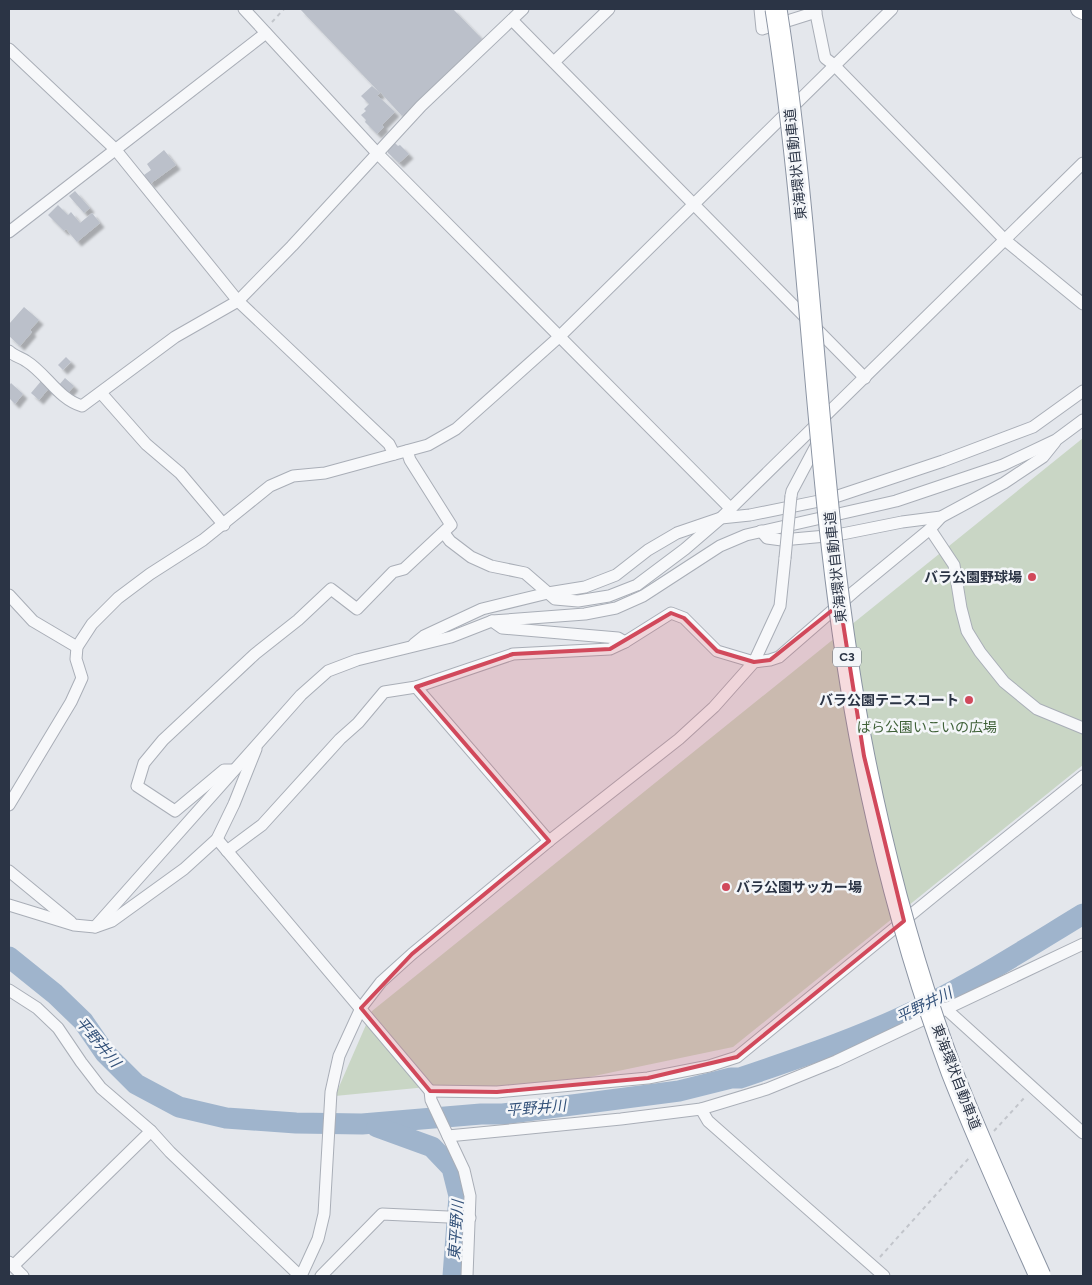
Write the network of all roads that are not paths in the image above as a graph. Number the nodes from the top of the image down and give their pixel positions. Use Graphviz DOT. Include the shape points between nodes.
graph roads {
  1 [pos="244,9"];
  2 [pos="523,9"];
  3 [pos="609,9"];
  4 [pos="760,9"];
  5 [pos="776,9"];
  6 [pos="892,9"];
  7 [pos="1079,9"];
  8 [pos="816,11"];
  9 [pos="1083,11"];
  10 [pos="512,20"];
  11 [pos="265,32"];
  12 [pos="9,49"];
  13 [pos="554,62"];
  14 [pos="834,65"];
  15 [pos="115,148"];
  16 [pos="377,153"];
  17 [pos="1083,163"];
  18 [pos="695,205"];
  19 [pos="9,232"];
  20 [pos="1005,240"];
  21 [pos="238,301"];
  22 [pos="1083,304"];
  23 [pos="559,337"];
  24 [pos="10,356"];
  25 [pos="865,378"];
  26 [pos="1083,391"];
  27 [pos="101,393"];
  28 [pos="840,402"];
  29 [pos="1083,413"];
  30 [pos="1083,420"];
  31 [pos="1071,430"];
  32 [pos="1056,440"];
  33 [pos="407,450"];
  34 [pos="394,454"];
  35 [pos="731,509"];
  36 [pos="941,517"];
  37 [pos="721,518"];
  38 [pos="224,524"];
  39 [pos="930,530"];
  40 [pos="761,532"];
  41 [pos="444,533"];
  42 [pos="640,590"];
  43 [pos="548,593"];
  44 [pos="9,595"];
  45 [pos="492,620"];
  46 [pos="625,642"];
  47 [pos="411,646"];
  48 [pos="77,647"];
  49 [pos="754,662"];
  50 [pos="416,687"];
  51 [pos="1083,728"];
  52 [pos="258,742"];
  53 [pos="234,770"];
  54 [pos="1083,776"];
  55 [pos="9,805"];
  56 [pos="217,839"];
  57 [pos="549,841"];
  58 [pos="227,851"];
  59 [pos="9,871"];
  60 [pos="9,905"];
  61 [pos="74,924"];
  62 [pos="95,927"];
  63 [pos="1083,944"];
  64 [pos="9,990"];
  65 [pos="361,1008"];
  66 [pos="945,1008"];
  67 [pos="431,1095"];
  68 [pos="701,1109"];
  69 [pos="151,1131"];
  70 [pos="1083,1133"];
  71 [pos="447,1134"];
  72 [pos="466,1218"];
  73 [pos="11,1264"];
  74 [pos="23,1276"];
  75 [pos="301,1276"];
  76 [pos="322,1276"];
  77 [pos="467,1276"];
  78 [pos="884,1276"];
  79 [pos="1040,1276"];
  1 -- 11 [label="street"];
  2 -- 10 [label="street"];
  3 -- 13 [label="street"];
  4 -- 8 [label="street" via="762,28"];
  5 -- 79 [label="highway, 東海環状自動車道 / C3, bridge" via="786,72 843,630 864,756 888,865 920,978 952,1071 993,1173"];
  6 -- 14 [label="street"];
  7 -- 9 [label="street"];
  8 -- 14 [label="street" via="825,58"];
  10 -- 13 [label="street"];
  10 -- 16 [label="street" via="421,106"];
  11 -- 15 [label="street"];
  11 -- 16 [label="street"];
  12 -- 15 [label="street"];
  13 -- 18 [label="street"];
  14 -- 18 [label="street"];
  14 -- 20 [label="street"];
  15 -- 19 [label="street"];
  15 -- 21 [label="street"];
  16 -- 21 [label="street"];
  16 -- 23 [label="street"];
  17 -- 20 [label="street"];
  18 -- 23 [label="street"];
  18 -- 25 [label="street"];
  20 -- 22 [label="street"];
  20 -- 25 [label="street"];
  21 -- 27 [label="street" via="175,337"];
  21 -- 34 [label="street" via="389,444"];
  23 -- 33 [label="street" via="456,429 428,445"];
  23 -- 35 [label="street"];
  24 -- 27 [label="street" via="26,361 71,403 82,406"];
  25 -- 28 [label="street"];
  26 -- 37 [label="street" via="1033,427 943,461 829,499"];
  27 -- 38 [label="street"];
  28 -- 35 [label="street"];
  28 -- 49 [label="street, bridge" via="792,490 780,606"];
  29 -- 31 [label="street"];
  30 -- 31 [label="street"];
  31 -- 32 [label="street"];
  32 -- 36 [label="street" via="1044,457 1004,484"];
  32 -- 40 [label="street" via="1003,465 896,501"];
  33 -- 34 [label="street"];
  33 -- 41 [label="street" via="451,525"];
  34 -- 38 [label="street" via="325,473 293,476 270,486"];
  35 -- 37 [label="street"];
  36 -- 39 [label="street"];
  36 -- 40 [label="street" via="837,535 782,540 767,538"];
  37 -- 42 [label="street"];
  37 -- 43 [label="street" via="677,533 616,575 585,587"];
  38 -- 48 [label="street" via="118,598 92,624"];
  39 -- 49 [label="street" via="779,657"];
  39 -- 51 [label="street" via="954,565 961,608 968,631 980,652 1004,682 1037,709"];
  40 -- 42 [label="street" via="746,534 720,546"];
  41 -- 43 [label="street" via="471,556 491,566 525,573"];
  41 -- 53 [label="street" via="404,569 393,572 357,608 331,589 163,740 144,764 138,786 175,811 224,770"];
  42 -- 43 [label="street" via="578,601 555,599"];
  42 -- 45 [label="street" via="616,608 585,614"];
  43 -- 47 [label="street" via="482,609 424,636"];
  44 -- 48 [label="street" via="32,621"];
  45 -- 46 [label="street" via="502,628 618,638"];
  45 -- 47 [label="street" via="451,637"];
  46 -- 49 [label="street" via="671,613 684,618 717,652"];
  46 -- 50 [label="street" via="610,649 513,654"];
  47 -- 52 [label="street" via="328,671"];
  48 -- 55 [label="street" via="76,659 82,678"];
  49 -- 57 [label="street" via="714,707 679,739"];
  50 -- 57 [label="street"];
  50 -- 58 [label="street" via="384,692 262,825"];
  52 -- 53 [label="street"];
  52 -- 56 [label="street"];
  53 -- 62 [label="street"];
  54 -- 67 [label="street" via="737,1058 639,1078"];
  56 -- 58 [label="street"];
  56 -- 62 [label="street" via="163,886 112,921"];
  57 -- 65 [label="street" via="412,954 381,982"];
  58 -- 65 [label="street"];
  59 -- 61 [label="street"];
  60 -- 61 [label="street"];
  61 -- 62 [label="street"];
  63 -- 66 [label="street"];
  64 -- 69 [label="street" via="37,1008 58,1028 102,1088"];
  65 -- 67 [label="street"];
  65 -- 75 [label="street" via="339,1056 331,1092 324,1214 318,1239"];
  66 -- 68 [label="street" via="819,1068 767,1089"];
  66 -- 70 [label="street"];
  67 -- 71 [label="street"];
  68 -- 71 [label="street"];
  68 -- 78 [label="street" via="708,1121"];
  69 -- 73 [label="street"];
  69 -- 75 [label="street"];
  71 -- 72 [label="street" via="464,1170 470,1196"];
  72 -- 76 [label="street" via="382,1214"];
  72 -- 77 [label="street"];
  73 -- 74 [label="street"];
}
